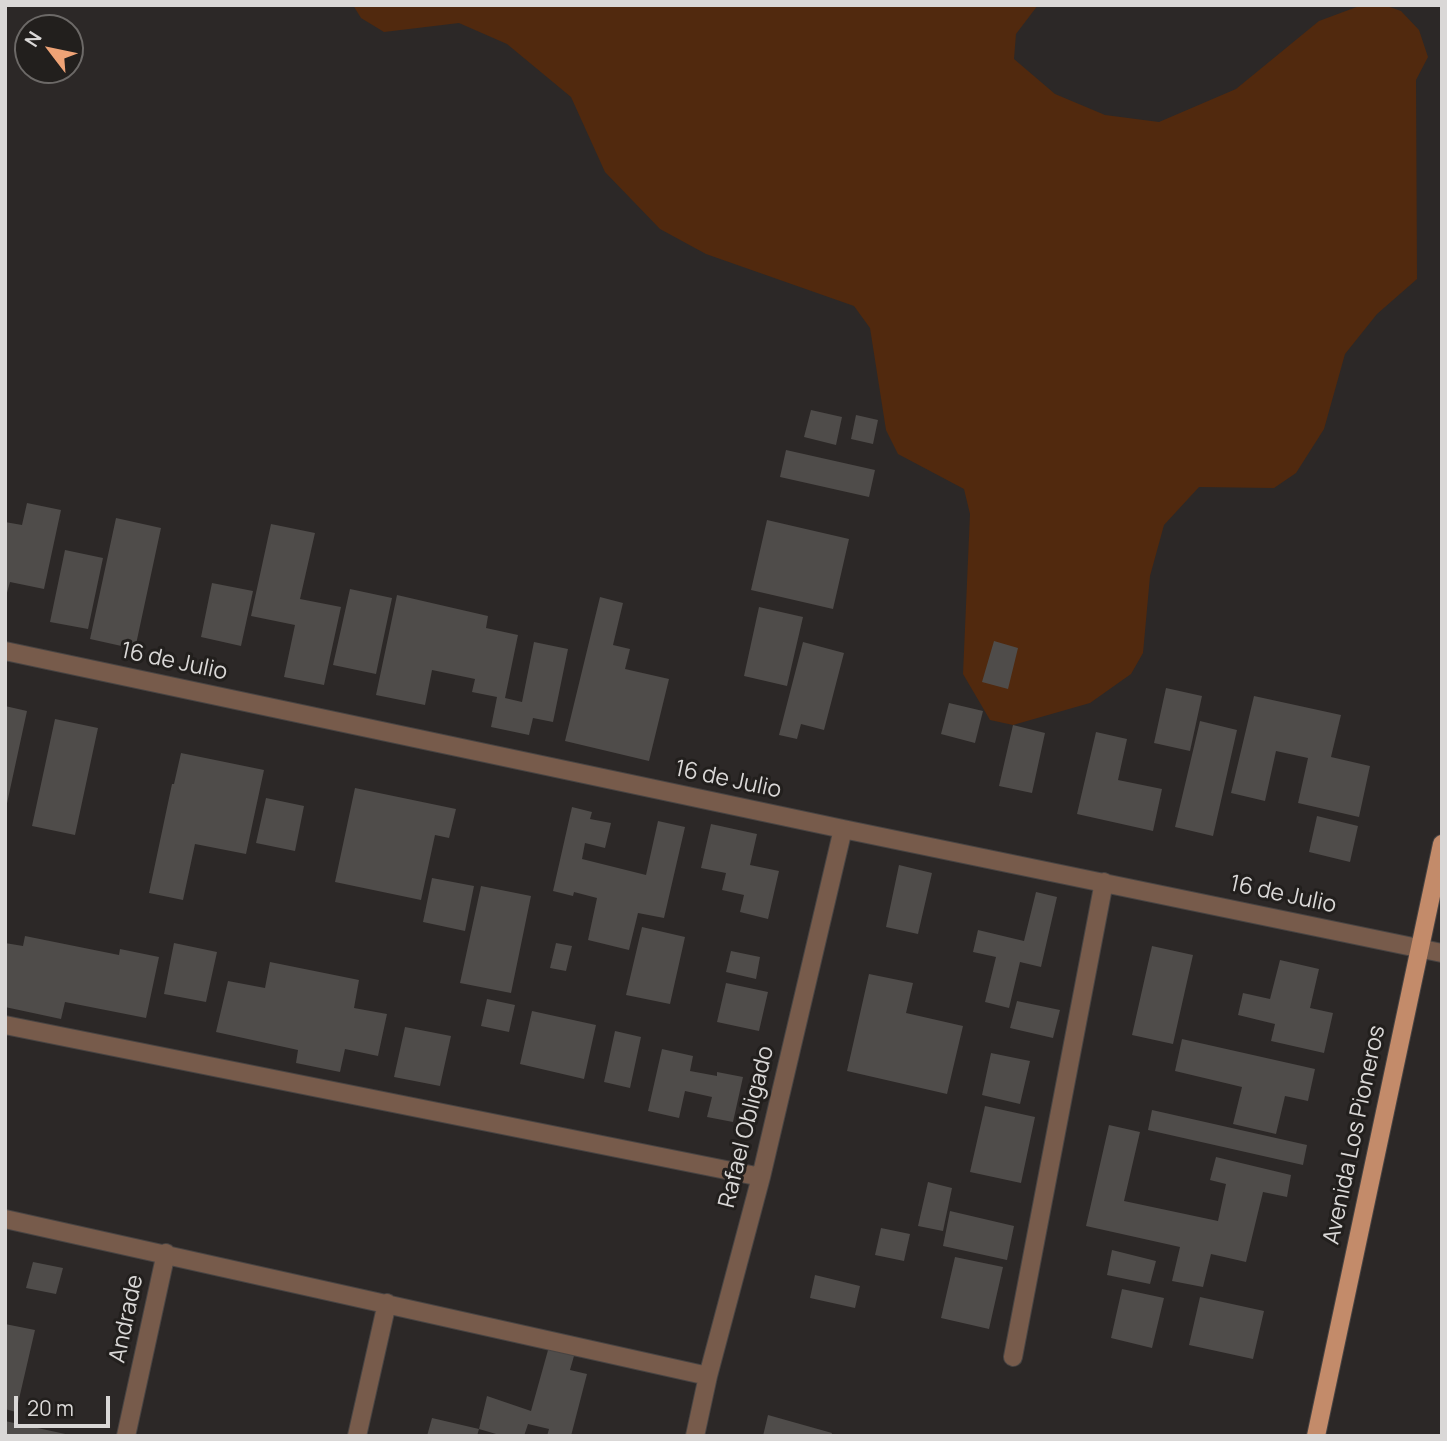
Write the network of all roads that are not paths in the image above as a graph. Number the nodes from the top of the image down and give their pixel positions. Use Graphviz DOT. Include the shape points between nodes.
graph roads {
  1 [pos="5,651"];
  2 [pos="843,829"];
  3 [pos="1442,844"];
  4 [pos="1104,882"];
  5 [pos="1420,948"];
  6 [pos="1442,953"];
  7 [pos="5,1026"];
  8 [pos="761,1177"];
  9 [pos="5,1219"];
  10 [pos="166,1253"];
  11 [pos="387,1303"];
  12 [pos="1013,1357"];
  13 [pos="708,1376"];
  14 [pos="126,1436"];
  15 [pos="357,1436"];
  16 [pos="695,1436"];
  17 [pos="1316,1436"];
  1 -- 2 [label="street, 16 de Julio"];
  2 -- 4 [label="street, 16 de Julio"];
  2 -- 8 [label="street, Rafael Obligado"];
  3 -- 5 [label="main road, Avenida Los Pioneros"];
  4 -- 5 [label="street, 16 de Julio"];
  4 -- 12 [label="street"];
  5 -- 6 [label="street, 16 de Julio"];
  5 -- 17 [label="main road, Avenida Los Pioneros"];
  7 -- 8 [label="street"];
  8 -- 13 [label="street, Rafael Obligado"];
  9 -- 10 [label="street"];
  10 -- 11 [label="street"];
  10 -- 14 [label="street, Andrade"];
  11 -- 13 [label="street"];
  11 -- 15 [label="street"];
  13 -- 16 [label="street, Rafael Obligado"];
}
